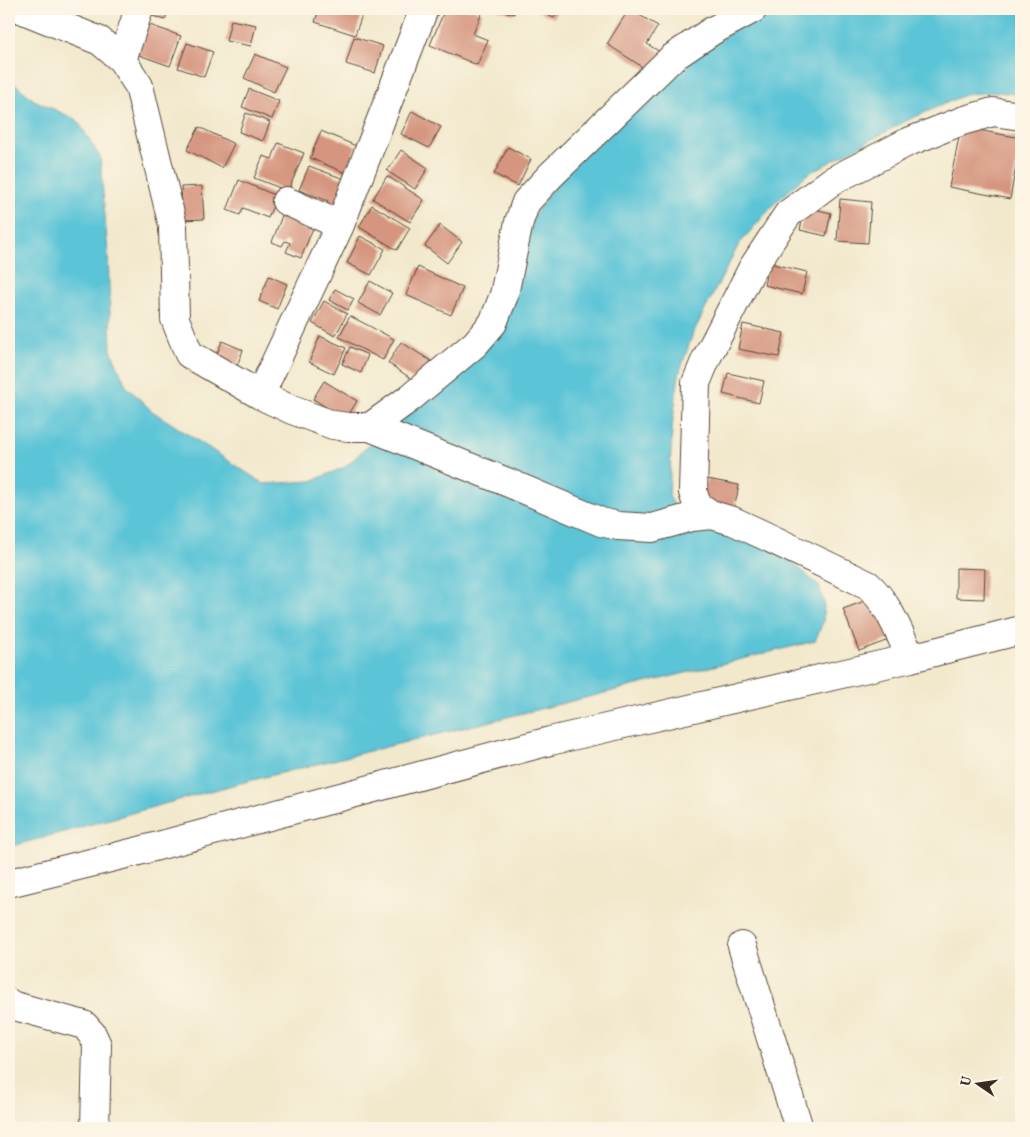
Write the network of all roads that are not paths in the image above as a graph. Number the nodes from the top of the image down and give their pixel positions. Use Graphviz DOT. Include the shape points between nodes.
graph roads {
  1 [pos="21,9"];
  2 [pos="139,9"];
  3 [pos="424,9"];
  4 [pos="753,9"];
  5 [pos="122,60"];
  6 [pos="1021,116"];
  7 [pos="286,201"];
  8 [pos="340,225"];
  9 [pos="260,395"];
  10 [pos="373,428"];
  11 [pos="708,515"];
  12 [pos="1021,630"];
  13 [pos="911,658"];
  14 [pos="9,883"];
  15 [pos="742,946"];
  16 [pos="9,1003"];
  17 [pos="95,1128"];
  18 [pos="799,1128"];
  1 -- 5 [label="street" via="100,41"];
  2 -- 5 [label="street"];
  3 -- 8 [label="street"];
  4 -- 10 [label="street" via="672,58 526,202 504,295 493,323 475,344"];
  5 -- 9 [label="street" via="139,86 173,226 176,319 187,351"];
  6 -- 11 [label="street" via="994,112 908,142 832,181 788,214 752,269 696,383 693,492 697,506"];
  7 -- 8 [label="street"];
  8 -- 9 [label="street"];
  9 -- 10 [label="street" via="333,425"];
  10 -- 11 [label="street" via="601,522 652,528"];
  11 -- 13 [label="street" via="733,521 868,585 883,602"];
  12 -- 13 [label="street"];
  13 -- 14 [label="street" via="550,741"];
  15 -- 18 [label="street"];
  16 -- 17 [label="street" via="84,1025 92,1034 97,1045"];
}
